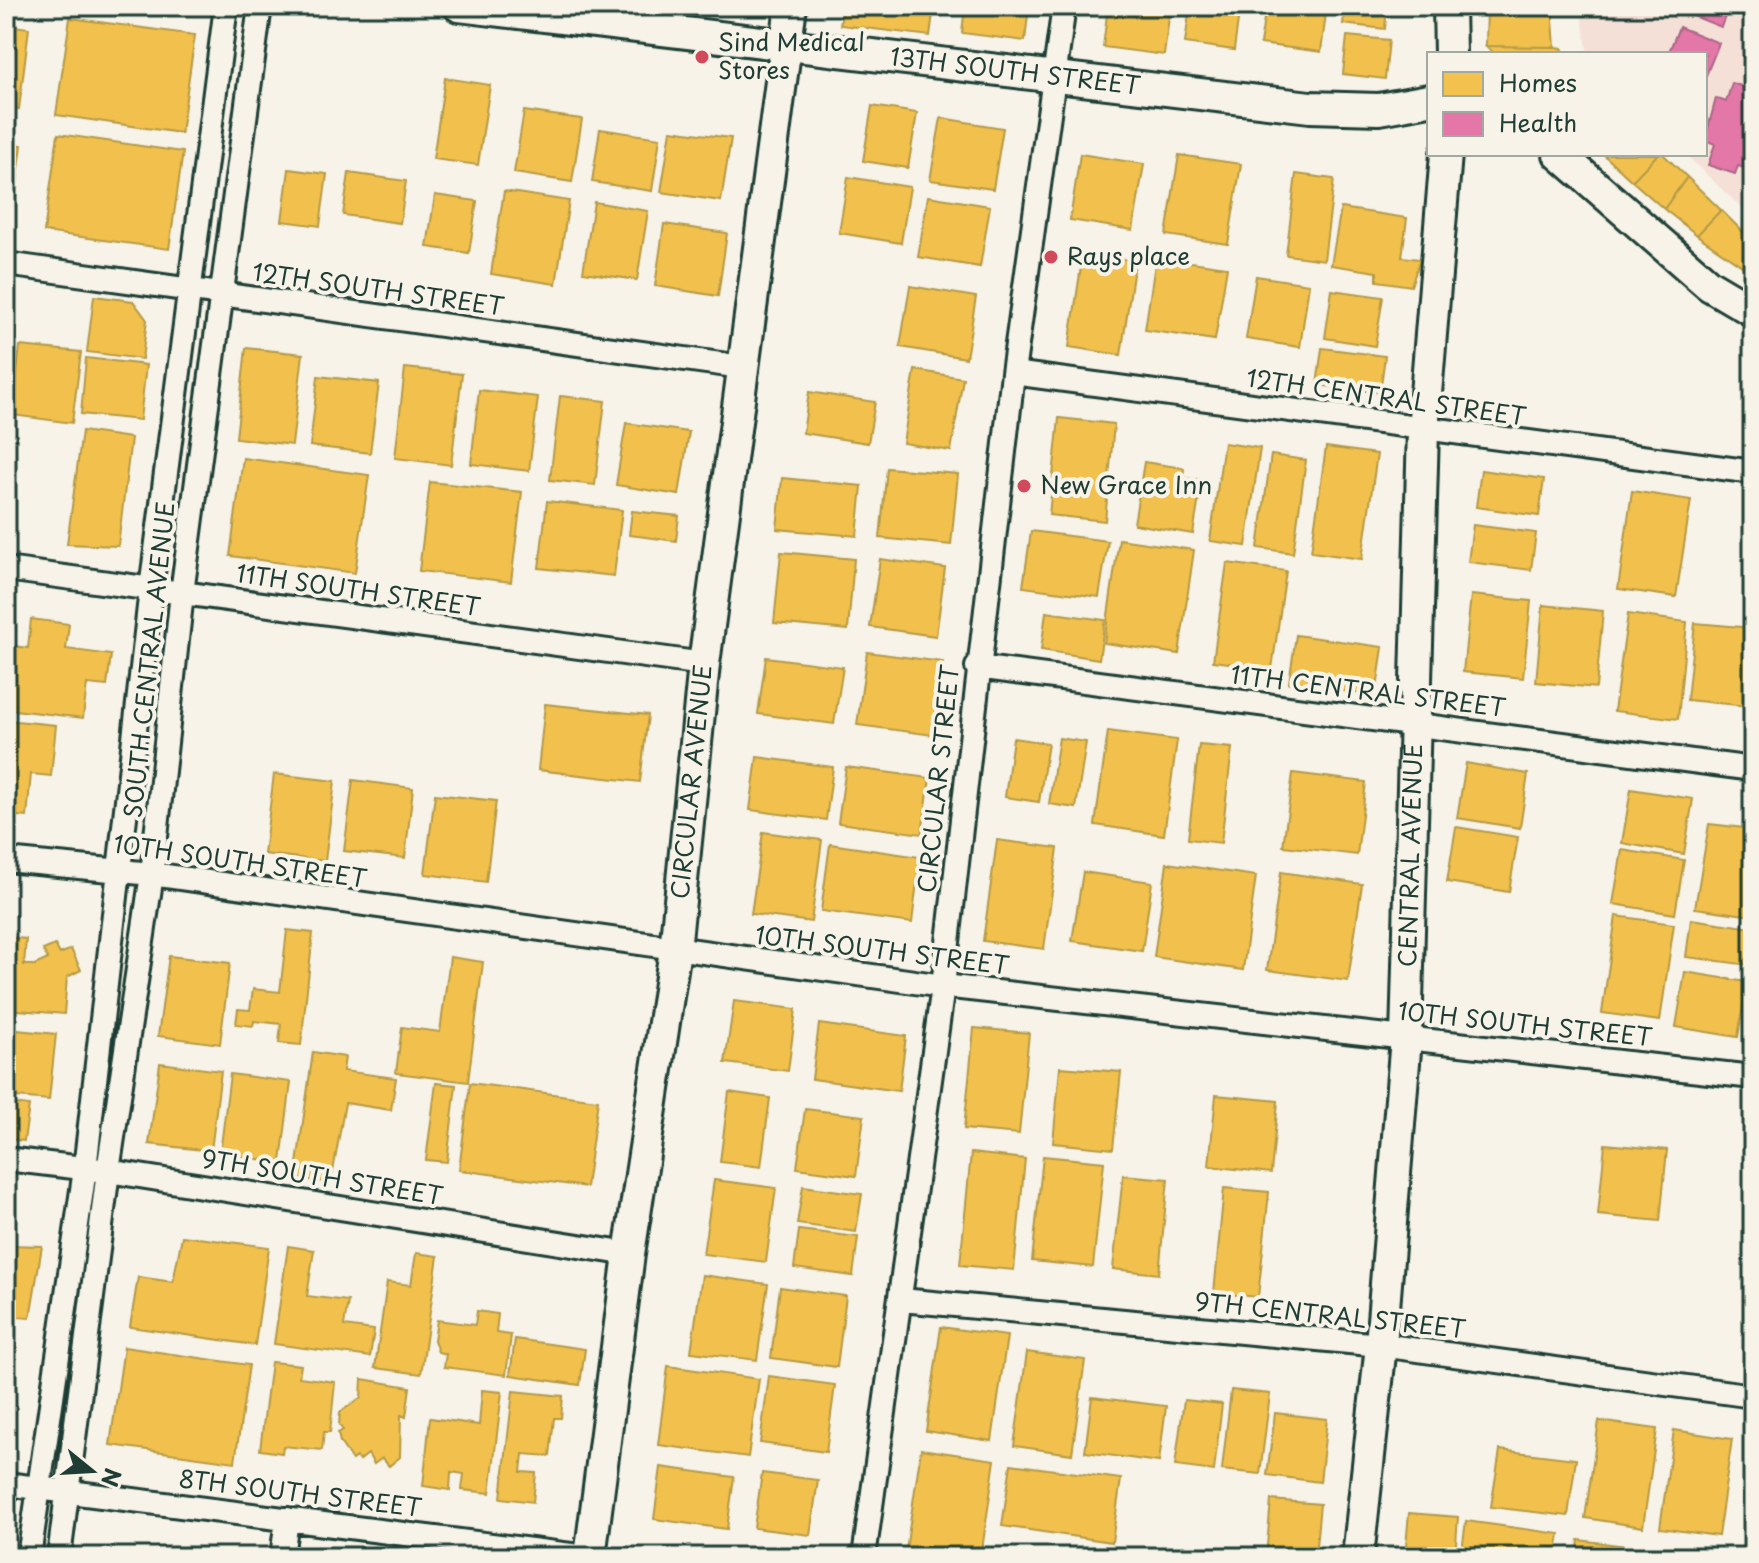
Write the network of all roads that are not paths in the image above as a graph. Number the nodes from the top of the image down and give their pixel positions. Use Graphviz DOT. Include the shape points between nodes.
graph roads {
  1 [pos="226,6"];
  2 [pos="260,6"];
  3 [pos="459,6"];
  4 [pos="791,6"];
  5 [pos="1064,6"];
  6 [pos="1449,6"];
  7 [pos="786,47"];
  8 [pos="1450,52"];
  9 [pos="1054,79"];
  10 [pos="1427,100"];
  11 [pos="1446,156"];
  12 [pos="1561,156"];
  13 [pos="6,264"];
  14 [pos="189,290"];
  15 [pos="220,294"];
  16 [pos="1753,311"];
  17 [pos="742,367"];
  18 [pos="1013,373"];
  19 [pos="1423,430"];
  20 [pos="1753,472"];
  21 [pos="6,569"];
  22 [pos="151,589"];
  23 [pos="182,593"];
  24 [pos="704,664"];
  25 [pos="977,667"];
  26 [pos="1416,725"];
  27 [pos="1753,769"];
  28 [pos="6,860"];
  29 [pos="120,870"];
  30 [pos="152,874"];
  31 [pos="675,950"];
  32 [pos="943,986"];
  33 [pos="1406,1038"];
  34 [pos="1753,1077"];
  35 [pos="6,1159"];
  36 [pos="85,1169"];
  37 [pos="108,1171"];
  38 [pos="629,1254"];
  39 [pos="901,1300"];
  40 [pos="1381,1345"];
  41 [pos="1753,1396"];
  42 [pos="6,1484"];
  43 [pos="38,1488"];
  44 [pos="68,1491"];
  45 [pos="287,1519"];
  46 [pos="29,1557"];
  47 [pos="59,1557"];
  48 [pos="282,1557"];
  49 [pos="589,1557"];
  50 [pos="864,1557"];
  51 [pos="1358,1557"];
  1 -- 14 [label="street"];
  2 -- 15 [label="street, SOUTH CENTRAL AVENUE"];
  3 -- 7 [label="street, 13TH SOUTH STREET"];
  4 -- 7 [label="street, CIRCULAR AVENUE"];
  5 -- 9 [label="street, CIRCULAR STREET"];
  6 -- 8 [label="street"];
  7 -- 9 [label="street, 13TH SOUTH STREET"];
  7 -- 17 [label="street, CIRCULAR AVENUE"];
  9 -- 10 [label="street, 13TH SOUTH STREET" via="1340,109"];
  9 -- 18 [label="street, CIRCULAR STREET"];
  11 -- 19 [label="street, CENTRAL AVENUE"];
  12 -- 16 [label="street" via="1709,285"];
  13 -- 14 [label="street, 12TH SOUTH STREET"];
  14 -- 15 [label="street, 12TH SOUTH STREET"];
  14 -- 22 [label="street"];
  15 -- 17 [label="street, 12TH SOUTH STREET"];
  15 -- 23 [label="street, SOUTH CENTRAL AVENUE"];
  17 -- 24 [label="street, CIRCULAR AVENUE"];
  18 -- 19 [label="street, 12TH CENTRAL STREET"];
  18 -- 25 [label="street, CIRCULAR STREET"];
  19 -- 20 [label="street, 12TH CENTRAL STREET"];
  19 -- 26 [label="street, CENTRAL AVENUE"];
  21 -- 22 [label="street, 11TH SOUTH STREET"];
  22 -- 23 [label="street, 11TH SOUTH STREET"];
  22 -- 29 [label="street"];
  23 -- 24 [label="street, 11TH SOUTH STREET"];
  23 -- 30 [label="street, SOUTH CENTRAL AVENUE"];
  24 -- 31 [label="street, CIRCULAR AVENUE"];
  25 -- 26 [label="street, 11TH CENTRAL STREET"];
  25 -- 32 [label="street, CIRCULAR STREET"];
  26 -- 27 [label="street, 11TH CENTRAL STREET"];
  26 -- 33 [label="street, CENTRAL AVENUE"];
  28 -- 29 [label="street, 10TH SOUTH STREET"];
  29 -- 30 [label="street, 10TH SOUTH STREET"];
  29 -- 36 [label="street"];
  30 -- 31 [label="street, 10TH SOUTH STREET"];
  30 -- 37 [label="street, SOUTH CENTRAL AVENUE"];
  31 -- 32 [label="street, 10TH SOUTH STREET"];
  31 -- 38 [label="street, CIRCULAR AVENUE"];
  32 -- 33 [label="street, 10TH SOUTH STREET"];
  32 -- 39 [label="street, CIRCULAR STREET"];
  33 -- 34 [label="street, 10TH SOUTH STREET"];
  33 -- 40 [label="street, CENTRAL AVENUE"];
  35 -- 36 [label="street, 9TH SOUTH STREET"];
  36 -- 37 [label="street, 9TH SOUTH STREET"];
  36 -- 43 [label="street"];
  37 -- 38 [label="street, 9TH SOUTH STREET"];
  37 -- 44 [label="street, SOUTH CENTRAL AVENUE"];
  38 -- 49 [label="street, CIRCULAR AVENUE"];
  39 -- 40 [label="street, 9TH CENTRAL STREET"];
  39 -- 50 [label="street, CIRCULAR STREET"];
  40 -- 41 [label="street, 9TH CENTRAL STREET"];
  40 -- 51 [label="street, CENTRAL AVENUE"];
  42 -- 43 [label="street, 8TH SOUTH STREET"];
  43 -- 44 [label="street, 8TH SOUTH STREET"];
  43 -- 46 [label="street"];
  44 -- 45 [label="street, 8TH SOUTH STREET"];
  44 -- 47 [label="street, SOUTH CENTRAL AVENUE"];
  45 -- 48 [label="street"];
  45 -- 49 [label="street, 8TH SOUTH STREET"];
}
